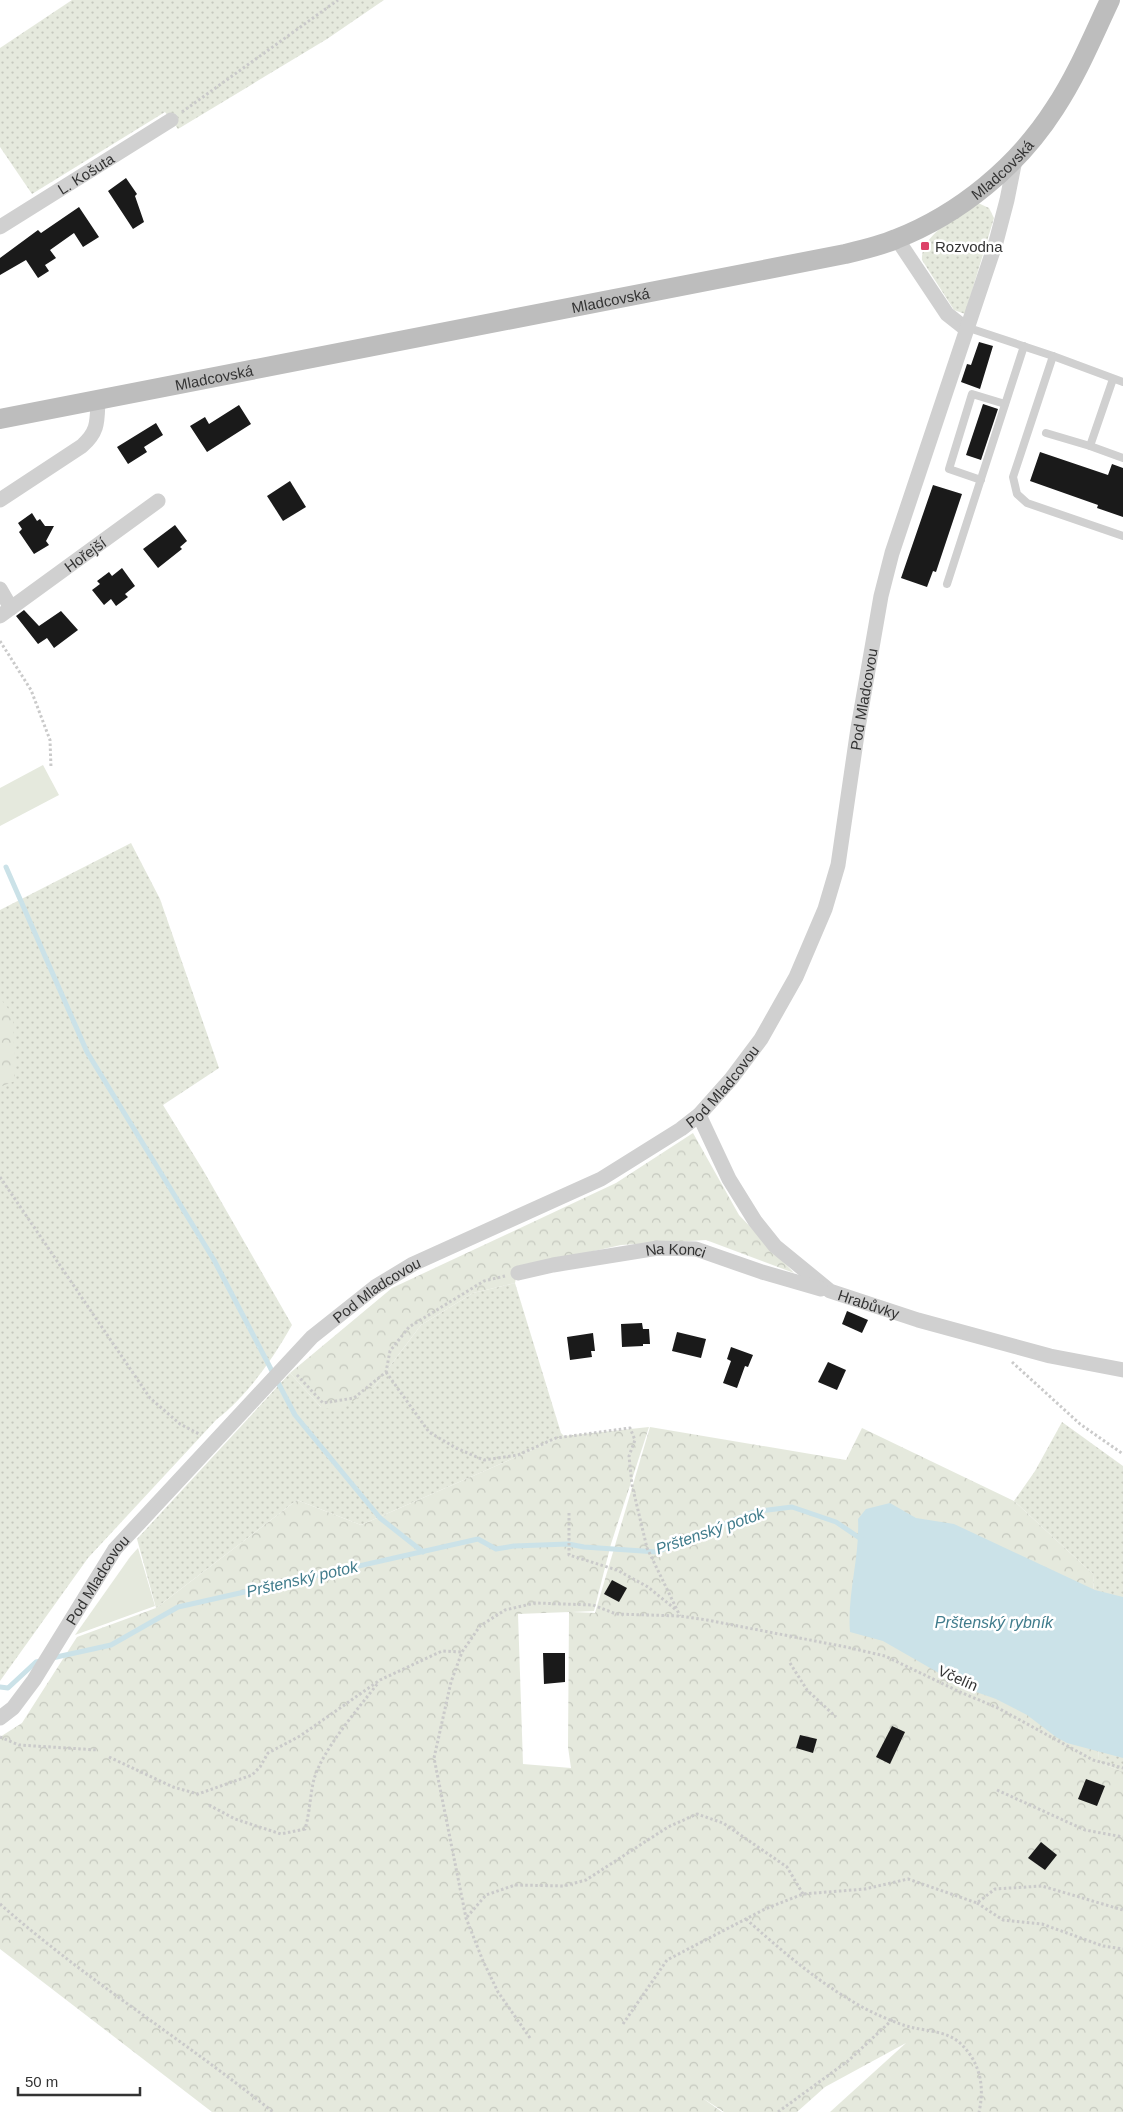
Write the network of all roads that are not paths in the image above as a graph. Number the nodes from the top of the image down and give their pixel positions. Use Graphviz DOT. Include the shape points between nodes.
graph roads {
  1 [pos="1110,0"];
  2 [pos="171,120"];
  3 [pos="1015,160"];
  4 [pos="0,227"];
  5 [pos="897,239"];
  6 [pos="971,329"];
  7 [pos="1024,346"];
  8 [pos="1053,356"];
  9 [pos="1113,378"];
  10 [pos="1123,382"];
  11 [pos="98,399"];
  12 [pos="1005,404"];
  13 [pos="0,419"];
  14 [pos="1046,433"];
  15 [pos="1090,446"];
  16 [pos="1123,458"];
  17 [pos="981,480"];
  18 [pos="0,500"];
  19 [pos="158,501"];
  20 [pos="1123,536"];
  21 [pos="946,584"];
  22 [pos="0,589"];
  23 [pos="6,612"];
  24 [pos="699,1115"];
  25 [pos="518,1273"];
  26 [pos="830,1291"];
  27 [pos="1123,1370"];
  28 [pos="0,1718"];
  1 -- 3 [label="street, Mladcovská" via="1056,108"];
  2 -- 4 [label="street, L. Košuta"];
  3 -- 5 [label="street, Mladcovská" via="984,188 928,225"];
  3 -- 6 [label="street, Pod Mladcovou"];
  5 -- 6 [label="street" via="947,314"];
  5 -- 11 [label="street, Mladcovská" via="845,254"];
  6 -- 7 [label="lane"];
  6 -- 24 [label="street, Pod Mladcovou" via="892,553 881,596 838,865 825,909 796,977 760,1038 731,1079"];
  7 -- 8 [label="lane"];
  7 -- 12 [label="lane"];
  8 -- 9 [label="lane"];
  8 -- 20 [label="lane" via="1013,477 1017,494 1027,503"];
  9 -- 10 [label="lane"];
  9 -- 15 [label="lane"];
  11 -- 13 [label="street, Mladcovská"];
  11 -- 18 [label="street" via="92,437"];
  12 -- 17 [label="lane"];
  12 -- 17 [label="lane" via="972,394 949,469"];
  14 -- 15 [label="lane"];
  15 -- 16 [label="lane"];
  17 -- 21 [label="lane"];
  19 -- 23 [label="street, Hořejší"];
  22 -- 23 [label="street, Hořejší"];
  24 -- 26 [label="street, Hrabůvky" via="729,1179 755,1220 775,1246"];
  24 -- 28 [label="street, Pod Mladcovou" via="601,1179 421,1260 338,1314 312,1337 115,1549 34,1680 13,1708"];
  25 -- 26 [label="street, Na Konci" via="658,1248 696,1249"];
  26 -- 27 [label="street, Hrabůvky" via="918,1320 1050,1356"];
}
